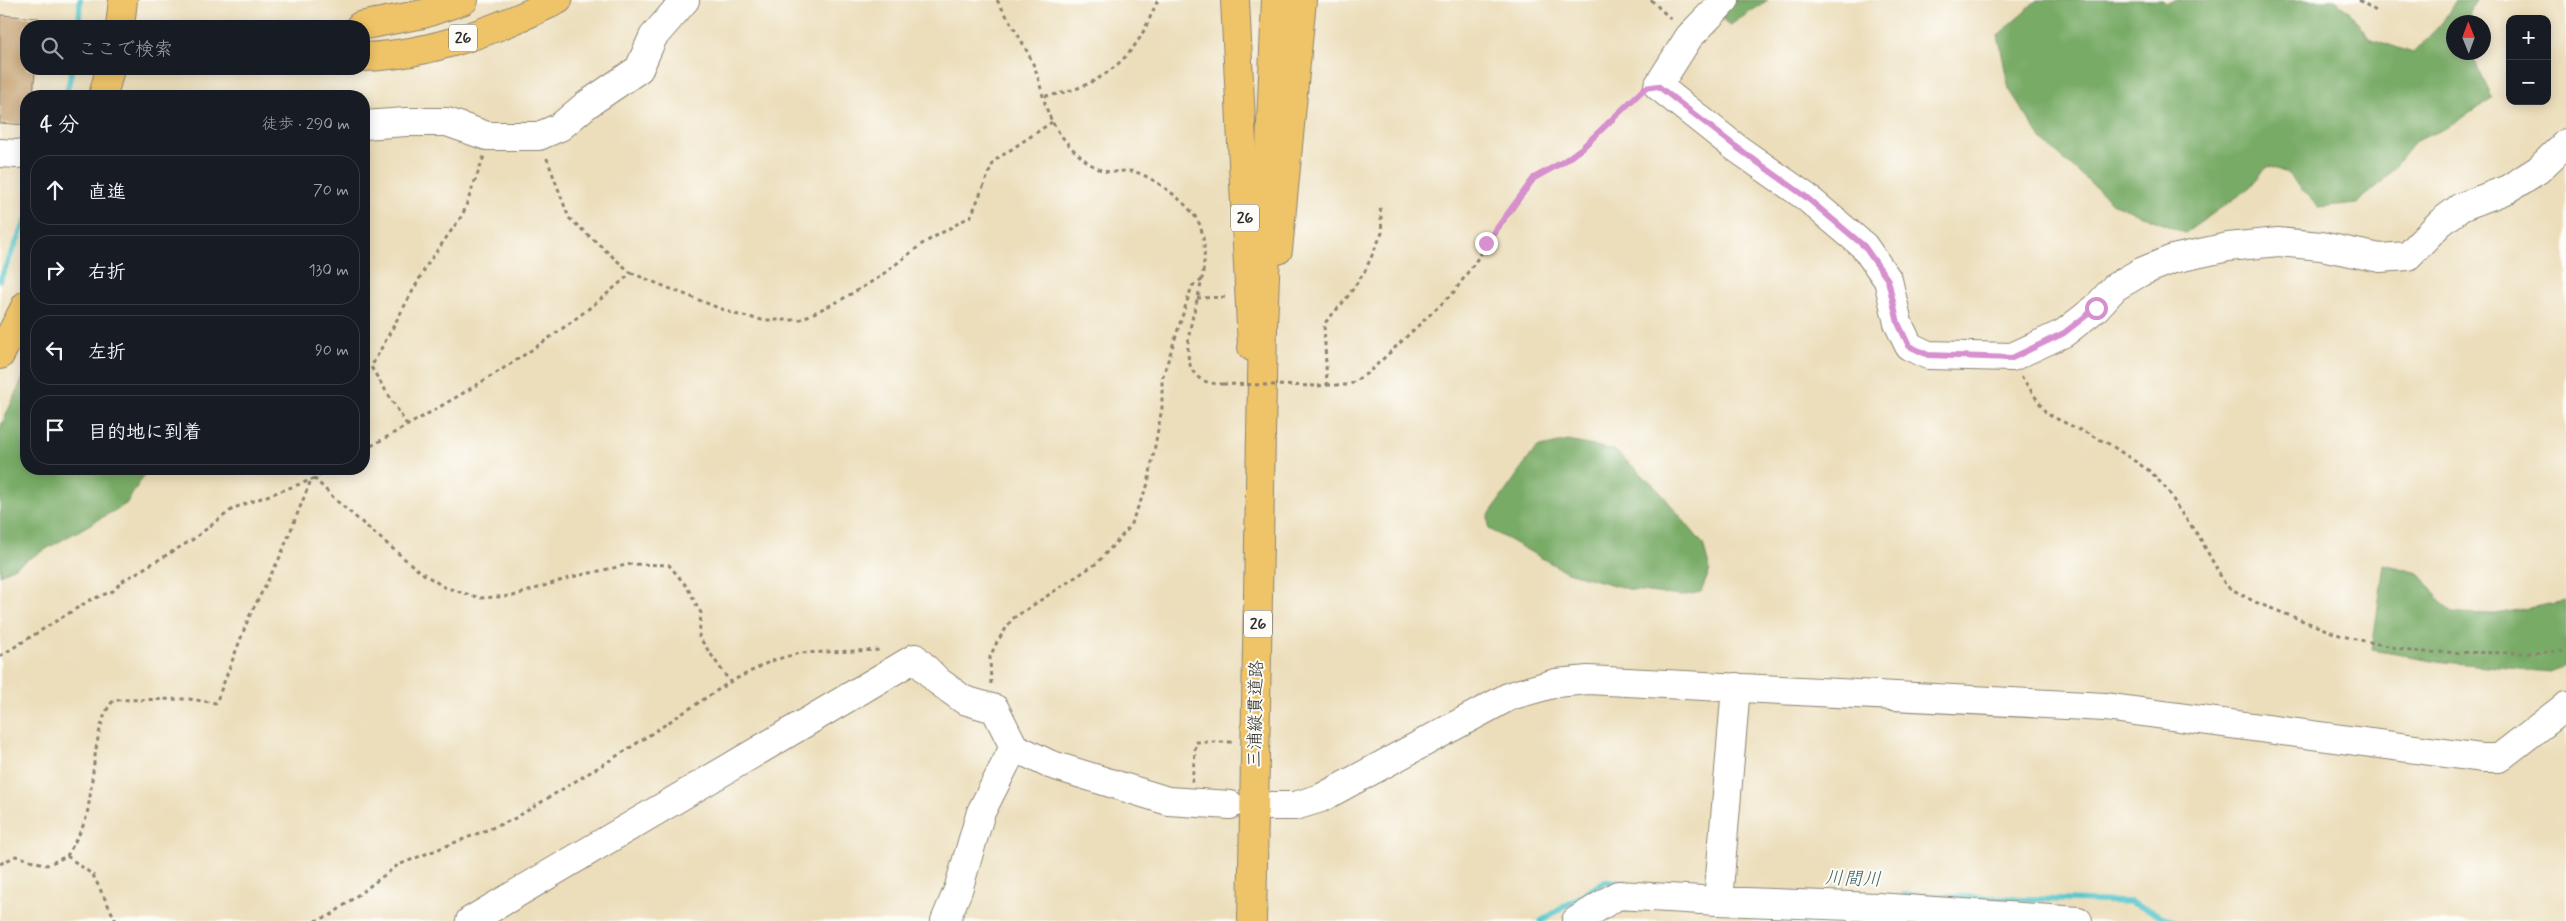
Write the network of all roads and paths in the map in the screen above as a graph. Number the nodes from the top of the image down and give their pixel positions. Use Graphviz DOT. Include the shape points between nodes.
graph roads {
  1 [pos="123,0"];
  2 [pos="464,0"];
  3 [pos="558,0"];
  4 [pos="685,0"];
  5 [pos="997,0"];
  6 [pos="1158,0"];
  7 [pos="1235,0"];
  8 [pos="1262,0"];
  9 [pos="1276,0"];
  10 [pos="1302,0"];
  11 [pos="1651,0"];
  12 [pos="1725,0"];
  13 [pos="2359,0"];
  14 [pos="2376,11"];
  15 [pos="121,20"];
  16 [pos="370,24"];
  17 [pos="1689,36"];
  18 [pos="1269,48"];
  19 [pos="370,56"];
  20 [pos="108,75"];
  21 [pos="1658,86"];
  22 [pos="105,90"];
  23 [pos="1045,96"];
  24 [pos="1052,122"];
  25 [pos="370,125"];
  26 [pos="487,136"];
  27 [pos="539,136"];
  28 [pos="2566,143"];
  29 [pos="1380,204"];
  30 [pos="631,273"];
  31 [pos="1202,280"];
  32 [pos="1237,297"];
  33 [pos="1197,298"];
  34 [pos="20,317"];
  35 [pos="0,355"];
  36 [pos="2012,358"];
  37 [pos="1327,386"];
  38 [pos="1264,401"];
  39 [pos="407,425"];
  40 [pos="1262,435"];
  41 [pos="370,447"];
  42 [pos="320,475"];
  43 [pos="313,479"];
  44 [pos="2566,651"];
  45 [pos="0,656"];
  46 [pos="915,658"];
  47 [pos="730,682"];
  48 [pos="1736,687"];
  49 [pos="2566,706"];
  50 [pos="995,709"];
  51 [pos="1237,742"];
  52 [pos="1014,747"];
  53 [pos="1190,802"];
  54 [pos="1230,804"];
  55 [pos="1271,806"];
  56 [pos="68,856"];
  57 [pos="0,864"];
  58 [pos="1719,891"];
  59 [pos="116,921"];
  60 [pos="315,921"];
  61 [pos="470,921"];
  62 [pos="945,921"];
  63 [pos="1252,921"];
  64 [pos="1576,921"];
  65 [pos="2078,921"];
  1 -- 15 [label="main road"];
  2 -- 16 [label="main road, 26" via="423,14"];
  3 -- 19 [label="main road, 26" via="526,16 444,44"];
  4 -- 27 [label="street" via="653,37 640,69 586,105 560,127"];
  5 -- 23 [label="path" via="1034,66"];
  6 -- 23 [label="path" via="1136,44 1108,74 1080,89"];
  7 -- 40 [label="main road, 26" via="1252,354"];
  8 -- 18 [label="main road, 26"];
  9 -- 18 [label="main road, 26"];
  10 -- 38 [label="main road"];
  11 -- 17 [label="path"];
  12 -- 17 [label="street"];
  13 -- 14 [label="path"];
  17 -- 21 [label="street"];
  18 -- 38 [label="main road, 三浦縦貫道路 / 26" via="1261,211"];
  20 -- 22 [label="main road"];
  21 -- 36 [label="street" via="1806,197 1864,246 1888,280 1898,323 1909,346 1928,355"];
  21 -- 37 [label="path" via="1645,88 1582,148 1534,178 1454,292 1369,372 1349,385"];
  23 -- 24 [label="path"];
  24 -- 30 [label="path" via="994,161 971,216 922,244 878,278 799,320 762,320 734,314"];
  24 -- 31 [label="path" via="1080,156 1095,167 1112,174 1134,172 1171,190 1199,222 1205,255"];
  25 -- 26 [label="street" via="447,122"];
  26 -- 27 [label="street"];
  26 -- 39 [label="path" via="482,166 463,214 427,265 370,367"];
  27 -- 30 [label="path" via="569,218"];
  28 -- 36 [label="street" via="2538,170 2508,189 2461,207 2440,222 2408,256 2380,258 2322,246 2278,242 2249,244 2173,259 2140,272 2115,287 2096,308 2064,333"];
  29 -- 37 [label="path" via="1382,233 1346,299 1324,324"];
  30 -- 39 [label="path" via="584,314 508,368"];
  31 -- 33 [label="path"];
  31 -- 50 [label="path" via="1192,286 1164,370 1162,408 1148,484 1129,528 1096,563 1012,619 990,658"];
  32 -- 33 [label="path"];
  33 -- 37 [label="path, bridge" via="1186,355 1195,374 1223,384"];
  34 -- 35 [label="main road"];
  36 -- 44 [label="path" via="2017,371 2047,414 2109,444 2151,472 2170,492 2226,586 2255,602 2342,636 2415,652 2528,654"];
  38 -- 40 [label="main road, 三浦縦貫道路 / 26"];
  39 -- 41 [label="path"];
  40 -- 63 [label="main road, 三浦縦貫道路 / 26"];
  42 -- 43 [label="path"];
  43 -- 45 [label="path" via="234,508 192,540 121,582 113,591 90,600"];
  43 -- 47 [label="path" via="419,571 444,587 480,598 513,596 572,577 631,564 669,565 687,587 701,613 699,637"];
  43 -- 56 [label="path" via="280,557 249,617 216,703 189,699 114,700 107,706 86,819"];
  46 -- 47 [label="path" via="886,650 799,653 771,661"];
  46 -- 50 [label="street" via="964,700"];
  46 -- 61 [label="street"];
  47 -- 60 [label="path" via="512,820 398,865 331,915"];
  48 -- 49 [label="street" via="2105,708 2482,758 2499,758"];
  48 -- 55 [label="street" via="1588,680 1556,683 1510,696 1321,798 1295,806"];
  48 -- 58 [label="street"];
  50 -- 52 [label="street"];
  51 -- 53 [label="path" via="1196,742"];
  52 -- 53 [label="street" via="1049,764 1138,792 1168,801"];
  52 -- 62 [label="street" via="981,812 958,890"];
  53 -- 54 [label="street"];
  56 -- 57 [label="path" via="47,865 16,856"];
  56 -- 59 [label="path" via="93,875"];
  58 -- 64 [label="street" via="1618,895"];
  58 -- 65 [label="street"];
}
